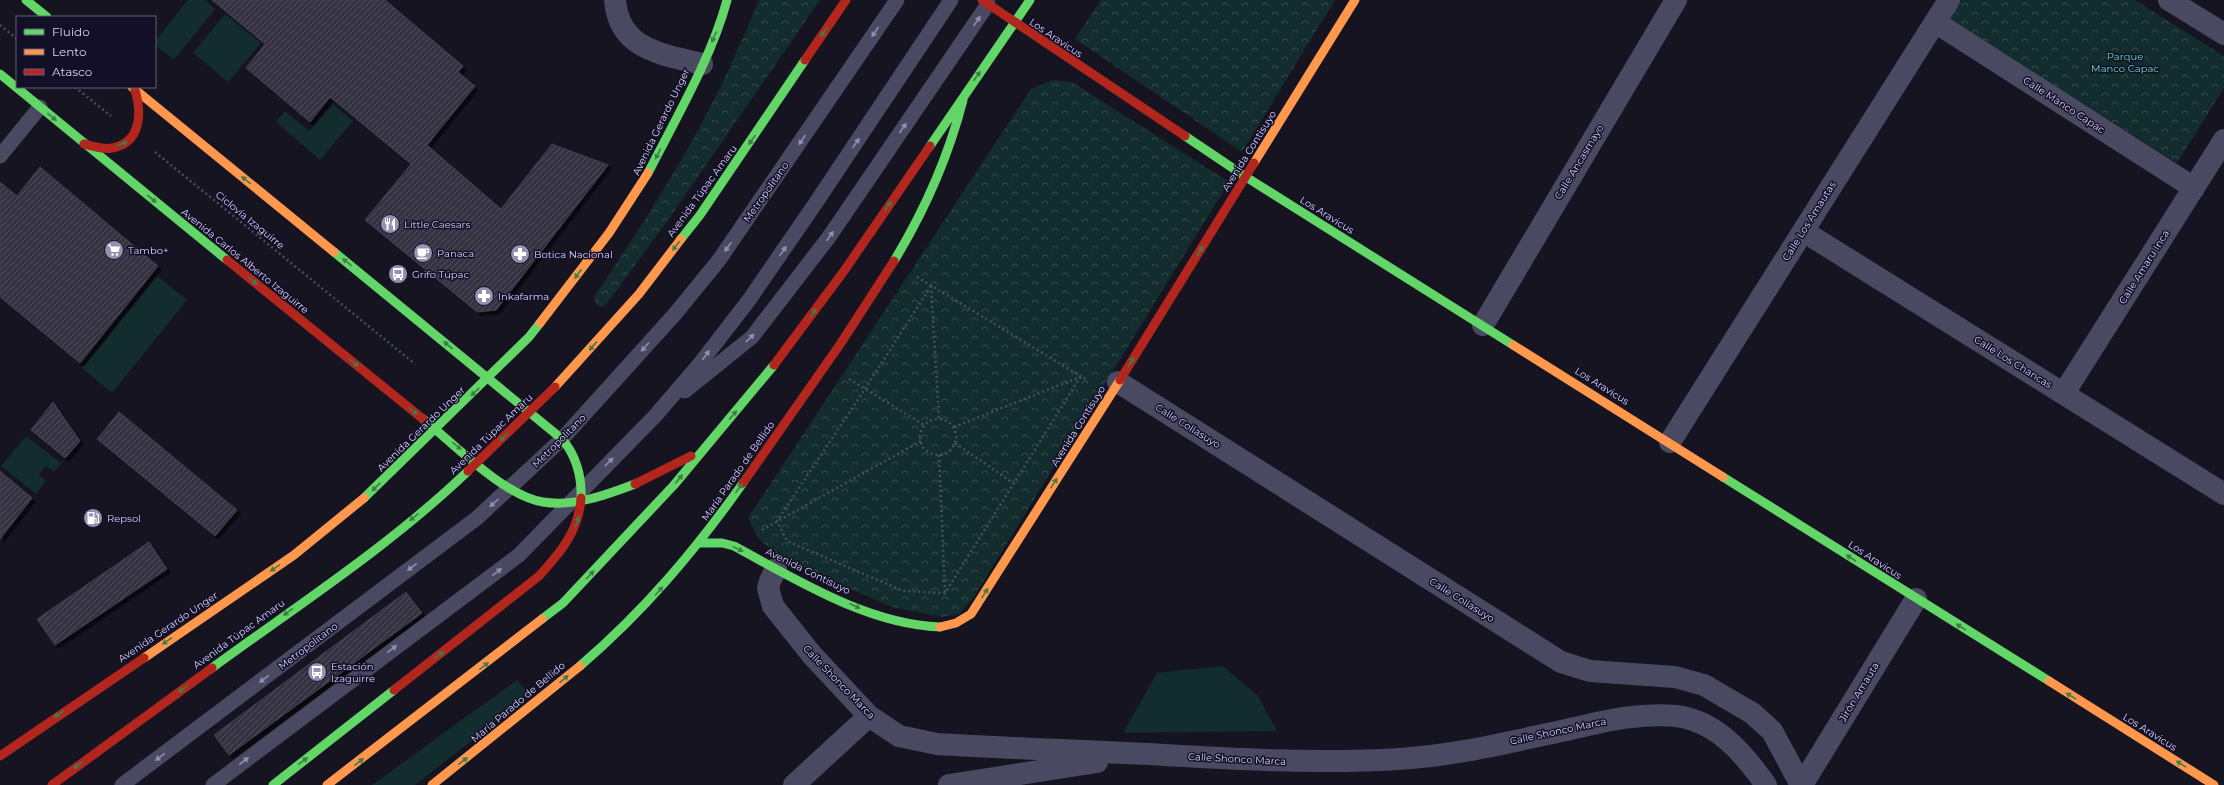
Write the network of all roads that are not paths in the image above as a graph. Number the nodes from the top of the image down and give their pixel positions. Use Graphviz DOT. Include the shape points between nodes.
graph roads {
  1 [pos="26,0"];
  2 [pos="615,0"];
  3 [pos="727,0"];
  4 [pos="731,0"];
  5 [pos="846,0"];
  6 [pos="897,0"];
  7 [pos="951,0"];
  8 [pos="1030,0"];
  9 [pos="1355,0"];
  10 [pos="1676,0"];
  11 [pos="1949,0"];
  12 [pos="2169,0"];
  13 [pos="985,2"];
  14 [pos="46,16"];
  15 [pos="722,19"];
  16 [pos="1935,22"];
  17 [pos="1015,23"];
  18 [pos="2224,34"];
  19 [pos="702,64"];
  20 [pos="0,74"];
  21 [pos="16,87"];
  22 [pos="17,88"];
  23 [pos="133,88"];
  24 [pos="964,95"];
  25 [pos="40,107"];
  26 [pos="2224,140"];
  27 [pos="84,144"];
  28 [pos="0,156"];
  29 [pos="1246,177"];
  30 [pos="2194,188"];
  31 [pos="1803,231"];
  32 [pos="1483,325"];
  33 [pos="489,378"];
  34 [pos="1118,382"];
  35 [pos="2064,393"];
  36 [pos="530,412"];
  37 [pos="655,416"];
  38 [pos="436,429"];
  39 [pos="562,438"];
  40 [pos="1670,442"];
  41 [pos="708,445"];
  42 [pos="478,463"];
  43 [pos="510,489"];
  44 [pos="2224,494"];
  45 [pos="578,497"];
  46 [pos="700,543"];
  47 [pos="776,569"];
  48 [pos="1916,599"];
  49 [pos="869,716"];
  50 [pos="1143,754"];
  51 [pos="0,756"];
  52 [pos="52,785"];
  53 [pos="122,785"];
  54 [pos="213,785"];
  55 [pos="273,785"];
  56 [pos="327,785"];
  57 [pos="432,785"];
  58 [pos="794,785"];
  59 [pos="949,785"];
  60 [pos="1766,785"];
  61 [pos="1802,785"];
  62 [pos="2214,785"];
  1 -- 14 [label="street"];
  2 -- 19 [label="street" via="621,27 632,39 645,48"];
  3 -- 15 [label="street, Avenida Gerardo Unger"];
  4 -- 15 [label="street"];
  5 -- 36 [label="street, Avenida Túpac Amaru, one-way" via="700,215 639,294 566,377"];
  6 -- 39 [label="lane, Metropolitano, one-way" via="719,260 660,331"];
  37 -- 7 [label="lane, one-way" via="749,300"];
  8 -- 17 [label="street"];
  9 -- 29 [label="street, Avenida Contisuyo"];
  10 -- 32 [label="street, Calle Ancasmayo"];
  11 -- 16 [label="street, Calle Los Amautas"];
  12 -- 18 [label="street"];
  13 -- 17 [label="street, Los Aravicus"];
  37 -- 13 [label="lane, one-way" via="752,337 829,238"];
  15 -- 19 [label="street, Avenida Gerardo Unger, one-way"];
  16 -- 30 [label="street, Calle Manco Capac"];
  16 -- 31 [label="street, Calle Los Amautas"];
  24 -- 17 [label="street, one-way"];
  17 -- 29 [label="street, Los Aravicus"];
  19 -- 33 [label="street, Avenida Gerardo Unger, one-way" via="646,178 613,227 529,337"];
  20 -- 21 [label="street, Avenida Carlos Alberto Izaguirre"];
  22 -- 25 [label="street, Avenida Carlos Alberto Izaguirre"];
  27 -- 23 [label="street, one-way" via="111,148 129,142 139,125 141,111"];
  33 -- 23 [label="street, one-way"];
  41 -- 24 [label="street, one-way" via="778,361"];
  46 -- 24 [label="street, María Parado de Bellido, one-way" via="827,365 894,263 925,209 944,163"];
  25 -- 27 [label="street, Avenida Carlos Alberto Izaguirre, one-way"];
  25 -- 28 [label="lane"];
  26 -- 30 [label="street, Calle Amaru Inca"];
  27 -- 38 [label="street, Avenida Carlos Alberto Izaguirre, one-way"];
  29 -- 32 [label="street, Los Aravicus"];
  34 -- 29 [label="street, Avenida Contisuyo, one-way"];
  30 -- 35 [label="street, Calle Amaru Inca"];
  31 -- 35 [label="street, Calle Los Chancas"];
  31 -- 40 [label="street, Calle Los Amautas"];
  32 -- 40 [label="street, Los Aravicus"];
  33 -- 36 [label="street"];
  33 -- 38 [label="street, Avenida Gerardo Unger, one-way"];
  47 -- 34 [label="street, Avenida Contisuyo, one-way" via="866,611 907,623 945,627 960,622 971,614"];
  34 -- 61 [label="street, Calle Collasuyo" via="1561,662 1590,670 1675,677 1704,685 1729,699 1752,713 1772,731"];
  35 -- 44 [label="street, Calle Los Chancas"];
  36 -- 39 [label="street"];
  36 -- 42 [label="street, Avenida Túpac Amaru, one-way"];
  45 -- 37 [label="lane, one-way"];
  38 -- 42 [label="street, Avenida Carlos Alberto Izaguirre, one-way"];
  38 -- 51 [label="street, Avenida Gerardo Unger, one-way" via="364,498 294,555"];
  39 -- 43 [label="lane, Metropolitano"];
  39 -- 45 [label="street" via="568,444 577,464"];
  48 -- 40 [label="street, Los Aravicus, one-way"];
  41 -- 45 [label="street, Avenida Carlos Alberto Izaguirre" via="648,480"];
  56 -- 41 [label="street, one-way" via="563,603 638,525"];
  42 -- 43 [label="street, Avenida Carlos Alberto Izaguirre"];
  42 -- 52 [label="street, Avenida Túpac Amaru, one-way" via="365,556"];
  43 -- 45 [label="street, Avenida Carlos Alberto Izaguirre" via="543,502"];
  43 -- 53 [label="lane, Metropolitano, one-way" via="477,518"];
  54 -- 45 [label="lane, one-way" via="519,555"];
  55 -- 45 [label="street, one-way" via="538,576 559,555 572,535 579,518"];
  46 -- 47 [label="street, Avenida Contisuyo, one-way" via="715,542 734,546"];
  57 -- 46 [label="street, María Parado de Bellido, one-way" via="512,724 631,621"];
  47 -- 49 [label="street, Calle Shonco Marca" via="768,588 778,615"];
  48 -- 61 [label="street, Jirón Amauta"];
  62 -- 48 [label="street, Los Aravicus, one-way"];
  49 -- 50 [label="street, Calle Shonco Marca" via="899,736 937,744"];
  49 -- 58 [label="street"];
  50 -- 59 [label="street"];
  50 -- 60 [label="street, Calle Shonco Marca" via="1269,761 1344,762 1402,759 1511,742 1634,715 1678,716 1714,730 1733,744"];
}
